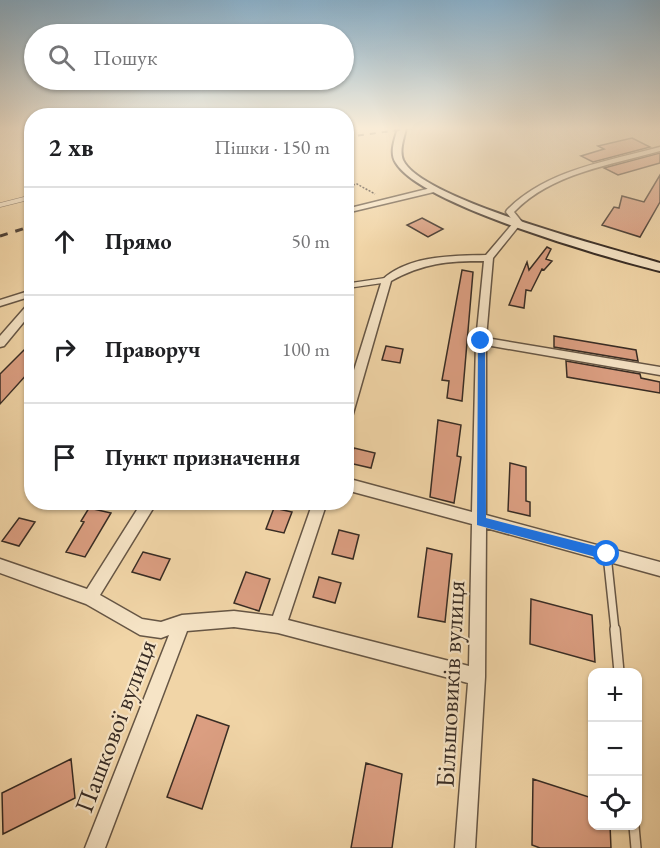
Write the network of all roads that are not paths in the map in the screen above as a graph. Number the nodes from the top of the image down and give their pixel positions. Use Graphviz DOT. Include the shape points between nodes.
graph roads {
  1 [pos="403,168"];
  2 [pos="599,168"];
  3 [pos="431,190"];
  4 [pos="24,199"];
  5 [pos="0,205"];
  6 [pos="354,210"];
  7 [pos="518,222"];
  8 [pos="489,258"];
  9 [pos="660,267"];
  10 [pos="387,280"];
  11 [pos="354,285"];
  12 [pos="24,296"];
  13 [pos="0,303"];
  14 [pos="24,314"];
  15 [pos="481,341"];
  16 [pos="0,343"];
  17 [pos="660,371"];
  18 [pos="354,390"];
  19 [pos="354,486"];
  20 [pos="145,510"];
  21 [pos="317,510"];
  22 [pos="481,521"];
  23 [pos="607,554"];
  24 [pos="0,566"];
  25 [pos="660,569"];
  26 [pos="90,598"];
  27 [pos="182,622"];
  28 [pos="278,625"];
  29 [pos="619,668"];
  30 [pos="477,677"];
  31 [pos="634,830"];
  32 [pos="95,848"];
  33 [pos="465,848"];
  34 [pos="636,848"];
  1 -- 3 [label="main road"];
  2 -- 7 [label="street" via="530,193 510,212"];
  3 -- 6 [label="street"];
  3 -- 7 [label="main road"];
  4 -- 5 [label="lane"];
  7 -- 8 [label="street"];
  7 -- 9 [label="main road"];
  8 -- 10 [label="street" via="433,259 406,268"];
  8 -- 15 [label="street, Більшовиків вулиця"];
  10 -- 11 [label="lane"];
  10 -- 18 [label="street"];
  12 -- 13 [label="street"];
  14 -- 16 [label="street"];
  15 -- 17 [label="street"];
  15 -- 22 [label="street, Більшовиків вулиця"];
  19 -- 22 [label="street"];
  20 -- 26 [label="street"];
  21 -- 28 [label="street"];
  22 -- 23 [label="street"];
  22 -- 30 [label="street, Більшовиків вулиця"];
  23 -- 25 [label="street"];
  23 -- 29 [label="lane"];
  24 -- 26 [label="street"];
  26 -- 27 [label="street" via="140,627 161,630"];
  27 -- 28 [label="street" via="234,619"];
  27 -- 32 [label="street, Пашкової вулиця"];
  28 -- 30 [label="street"];
  30 -- 33 [label="street, Більшовиків вулиця"];
  31 -- 34 [label="lane"];
}
